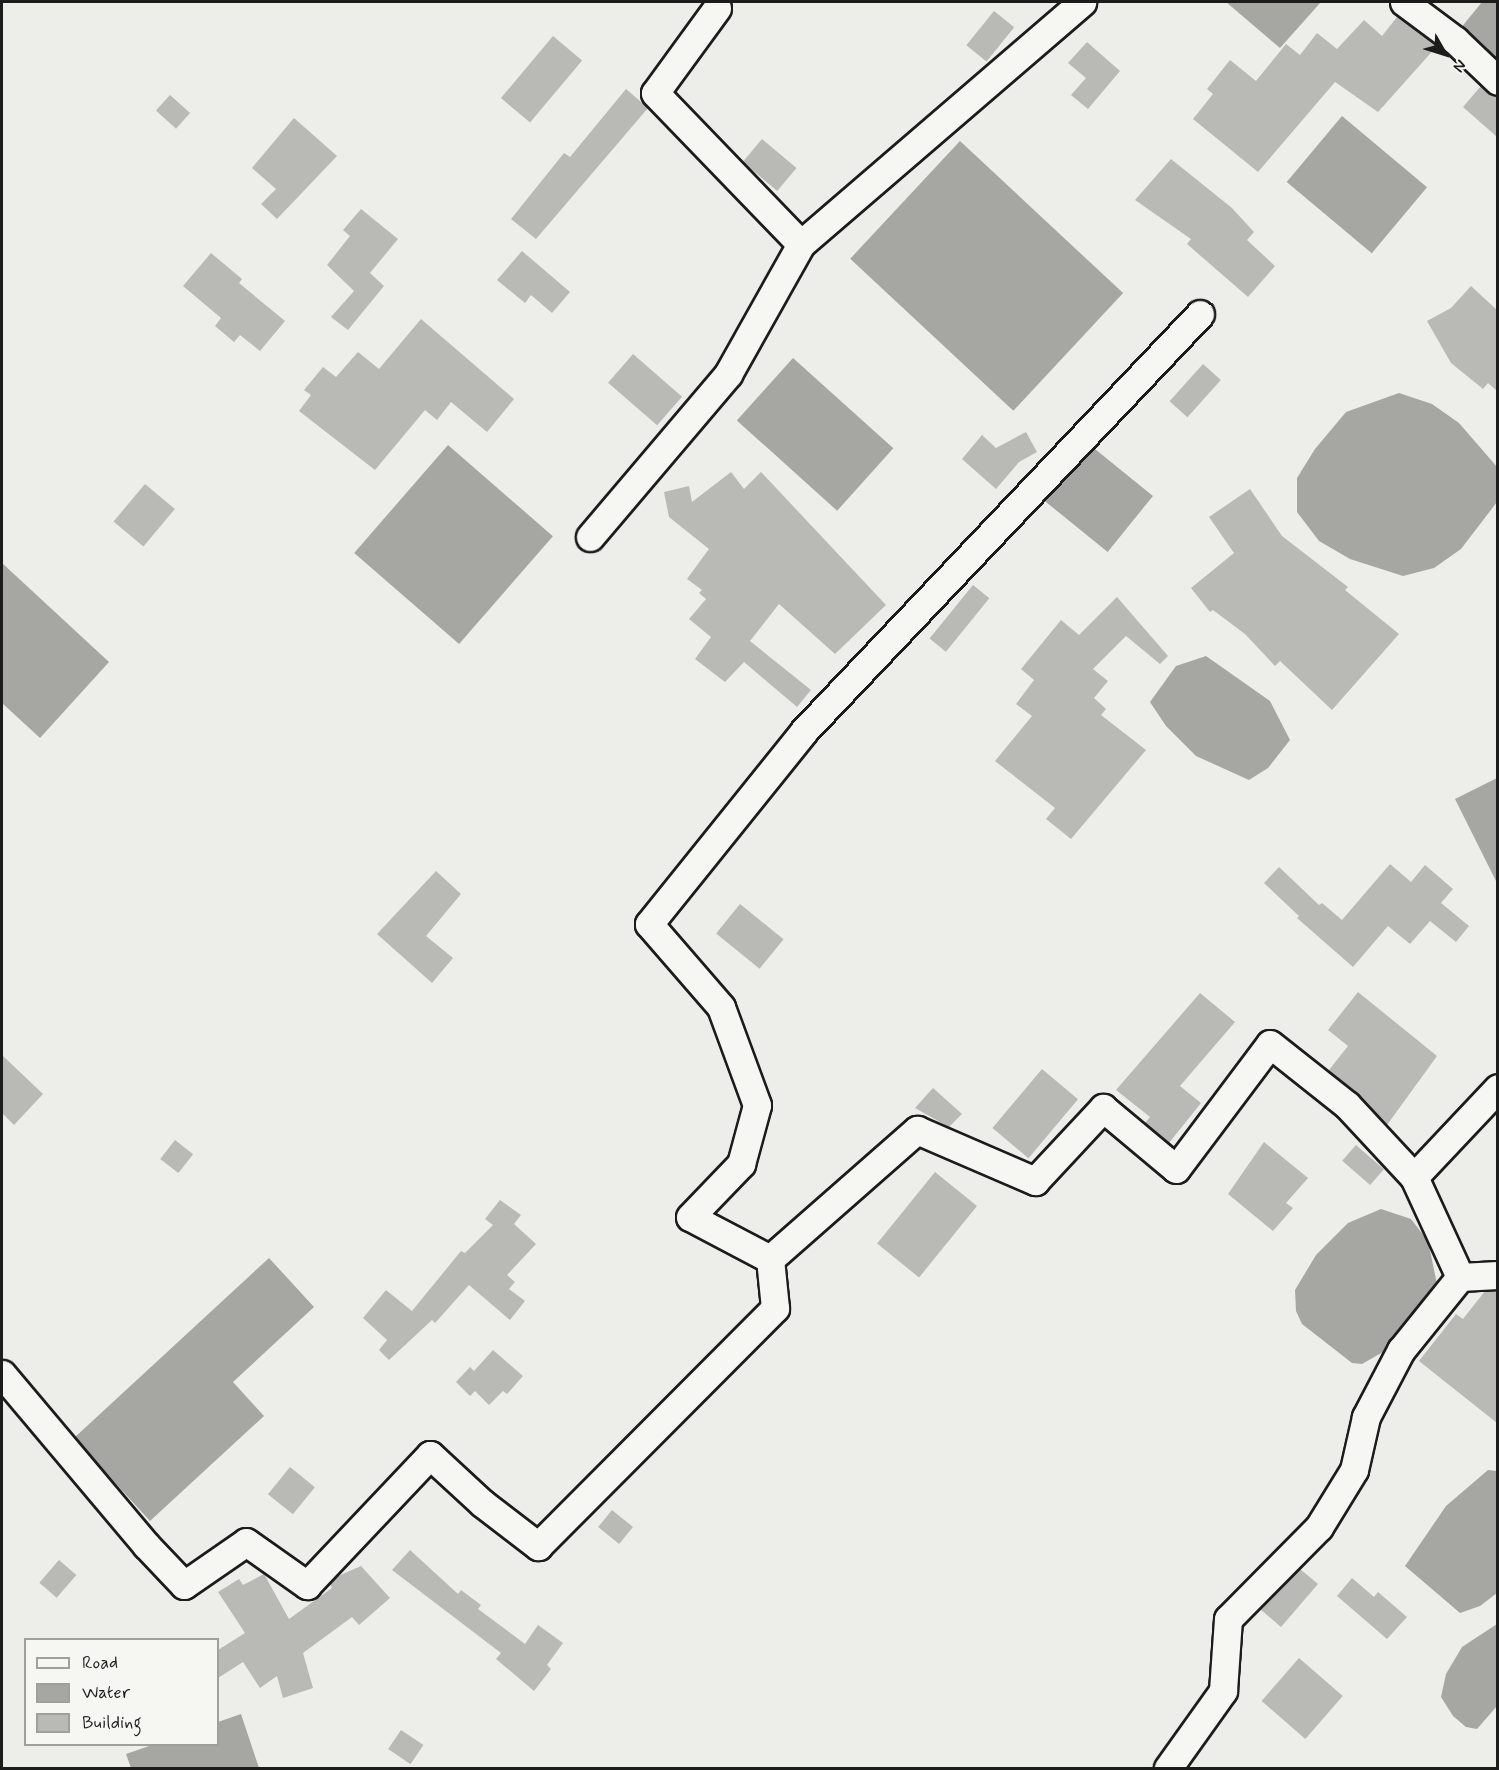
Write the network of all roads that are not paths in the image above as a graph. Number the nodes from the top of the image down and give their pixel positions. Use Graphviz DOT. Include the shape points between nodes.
graph roads {
  1 [pos="1082,2"];
  2 [pos="1404,2"];
  3 [pos="717,8"];
  4 [pos="1497,81"];
  5 [pos="801,244"];
  6 [pos="1200,314"];
  7 [pos="590,537"];
  8 [pos="1497,1089"];
  9 [pos="1414,1178"];
  10 [pos="770,1259"];
  11 [pos="1497,1275"];
  12 [pos="1460,1277"];
  13 [pos="2,1374"];
  14 [pos="1168,1768"];
  1 -- 5 [label="street"];
  2 -- 4 [label="street" via="1455,40"];
  3 -- 5 [label="street" via="655,93"];
  5 -- 7 [label="street" via="728,374"];
  6 -- 10 [label="street" via="804,731 649,924 721,1007 757,1105 741,1164 690,1217"];
  8 -- 9 [label="street"];
  9 -- 10 [label="street" via="1347,1105 1270,1044 1176,1169 1103,1108 1035,1181 917,1131"];
  9 -- 12 [label="street"];
  10 -- 13 [label="street" via="775,1308 538,1546 482,1503 430,1455 306,1585 246,1542 184,1585"];
  11 -- 12 [label="street"];
  12 -- 14 [label="street" via="1401,1350 1366,1417 1354,1470 1320,1527 1228,1618 1223,1690"];
}
